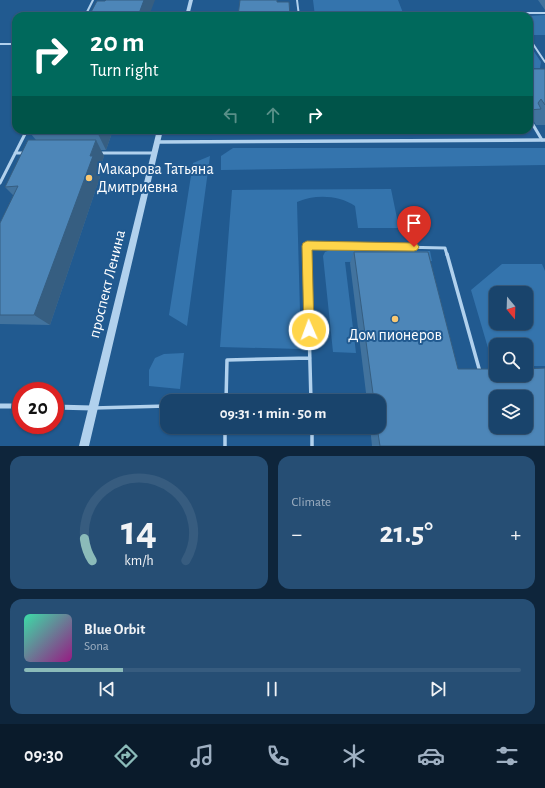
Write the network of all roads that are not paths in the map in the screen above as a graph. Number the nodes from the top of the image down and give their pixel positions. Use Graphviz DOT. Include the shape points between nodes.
graph roads {
  1 [pos="93,0"];
  2 [pos="191,0"];
  3 [pos="297,0"];
  4 [pos="87,12"];
  5 [pos="188,12"];
  6 [pos="298,12"];
  7 [pos="533,13"];
  8 [pos="545,13"];
  9 [pos="0,44"];
  10 [pos="12,44"];
  11 [pos="533,44"];
  12 [pos="545,62"];
  13 [pos="533,124"];
  14 [pos="25,134"];
  15 [pos="159,134"];
  16 [pos="544,140"];
  17 [pos="157,142"];
  18 [pos="15,153"];
  19 [pos="31,153"];
  20 [pos="94,153"];
  21 [pos="154,153"];
  22 [pos="0,183"];
  23 [pos="310,358"];
  24 [pos="480,374"];
  25 [pos="226,394"];
  26 [pos="311,394"];
  27 [pos="0,406"];
  28 [pos="12,406"];
  29 [pos="160,406"];
  30 [pos="64,407"];
  31 [pos="92,408"];
  32 [pos="225,434"];
  33 [pos="312,434"];
  34 [pos="84,446"];
  35 [pos="225,446"];
  36 [pos="312,446"];
  1 -- 4 [label="lane"];
  2 -- 5 [label="street"];
  3 -- 6 [label="lane"];
  7 -- 8 [label="lane"];
  9 -- 10 [label="lane"];
  11 -- 12 [label="lane"];
  13 -- 16 [label="lane"];
  14 -- 18 [label="lane"];
  15 -- 17 [label="street, проспект Ленина"];
  16 -- 17 [label="street"];
  17 -- 21 [label="street, проспект Ленина"];
  18 -- 19 [label="lane"];
  18 -- 22 [label="lane"];
  20 -- 21 [label="lane"];
  21 -- 31 [label="street, проспект Ленина"];
  23 -- 24 [label="lane" via="307,246 445,248"];
  23 -- 25 [label="lane" via="227,360"];
  23 -- 26 [label="lane"];
  27 -- 28 [label="street"];
  29 -- 31 [label="lane"];
  30 -- 31 [label="street"];
  31 -- 34 [label="street, проспект Ленина"];
  32 -- 35 [label="lane"];
  33 -- 36 [label="lane"];
}
